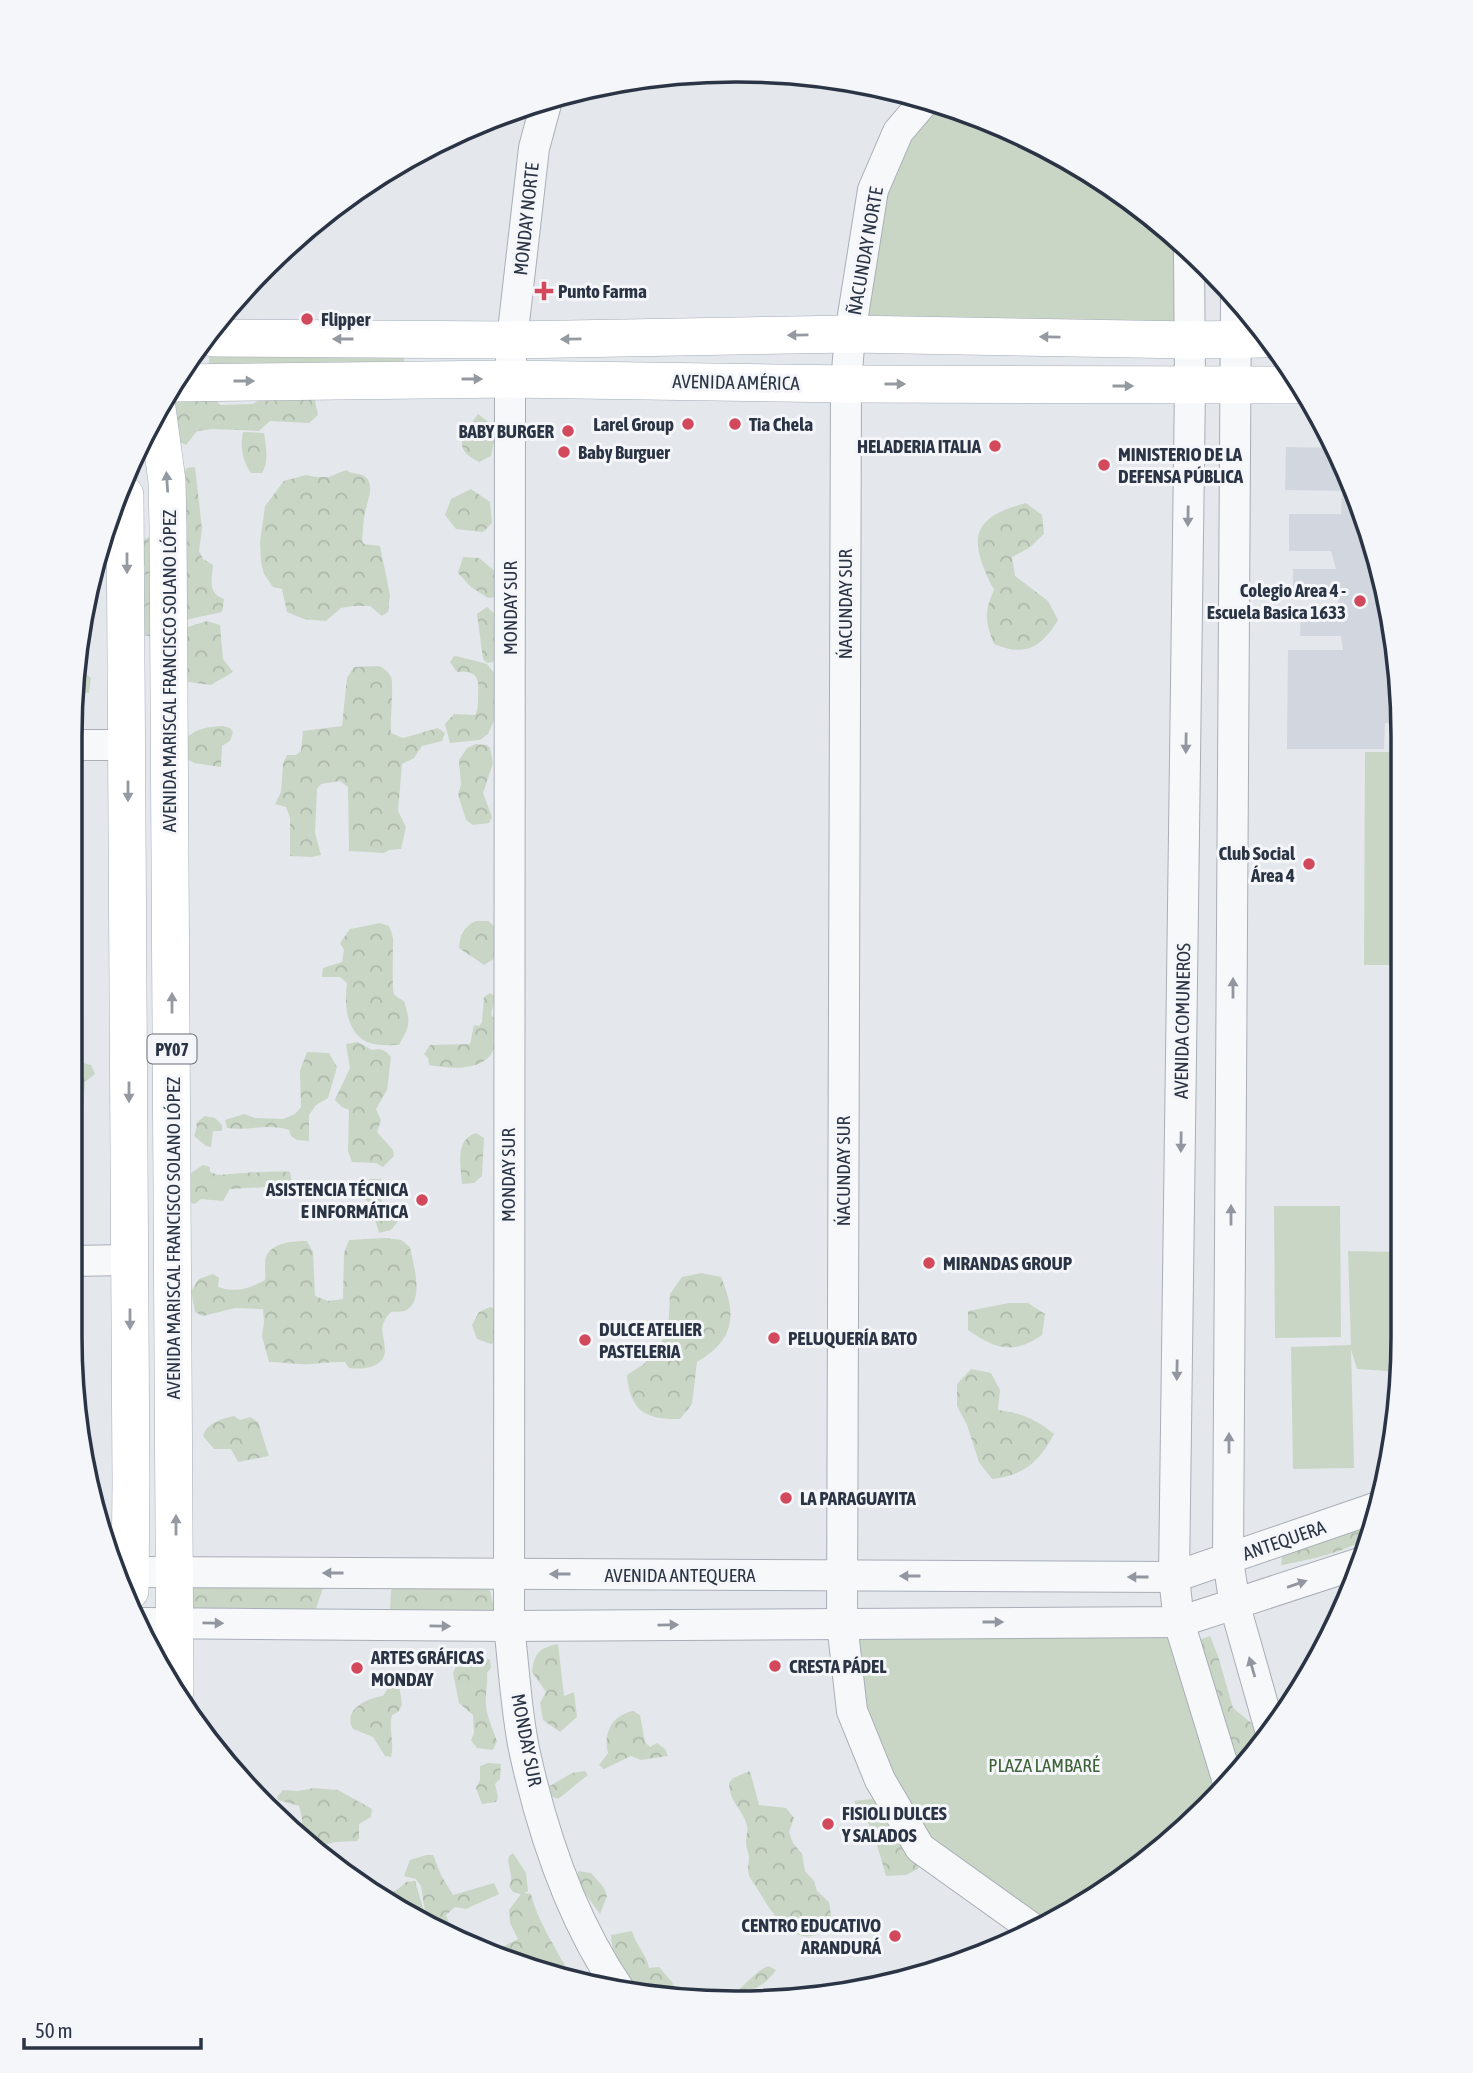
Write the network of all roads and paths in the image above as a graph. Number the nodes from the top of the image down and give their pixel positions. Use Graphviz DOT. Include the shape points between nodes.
graph roads {
  1 [pos="918,108"];
  2 [pos="544,112"];
  3 [pos="1189,265"];
  4 [pos="850,334"];
  5 [pos="217,338"];
  6 [pos="1251,339"];
  7 [pos="512,340"];
  8 [pos="1190,340"];
  9 [pos="510,379"];
  10 [pos="187,383"];
  11 [pos="846,384"];
  12 [pos="1235,385"];
  13 [pos="1288,385"];
  14 [pos="1190,386"];
  15 [pos="160,428"];
  16 [pos="125,504"];
  17 [pos="82,745"];
  18 [pos="127,745"];
  19 [pos="130,1260"];
  20 [pos="82,1261"];
  21 [pos="1366,1512"];
  22 [pos="1228,1560"];
  23 [pos="1349,1567"];
  24 [pos="176,1572"];
  25 [pos="508,1574"];
  26 [pos="841,1575"];
  27 [pos="1174,1577"];
  28 [pos="130,1581"];
  29 [pos="1235,1606"];
  30 [pos="1179,1622"];
  31 [pos="160,1623"];
  32 [pos="842,1623"];
  33 [pos="509,1626"];
  34 [pos="168,1661"];
  35 [pos="1267,1719"];
  36 [pos="1225,1771"];
  37 [pos="1025,1923"];
  38 [pos="612,1978"];
  1 -- 4 [label="street, ÑACUNDAY NORTE" via="898,132 873,190"];
  2 -- 7 [label="street, MONDAY NORTE" via="534,148"];
  3 -- 8 [label="street, AVENIDA COMUNEROS"];
  4 -- 7 [label="main road, one-way"];
  8 -- 4 [label="main road, one-way"];
  4 -- 11 [label="street, ŃACUNDAY SUR"];
  7 -- 5 [label="main road, one-way"];
  6 -- 8 [label="main road"];
  6 -- 12 [label="street"];
  7 -- 9 [label="street, MONDAY SUR"];
  8 -- 14 [label="street, AVENIDA COMUNEROS"];
  10 -- 9 [label="main road, AVENIDA AMÉRICA, one-way"];
  9 -- 11 [label="main road, AVENIDA AMÉRICA"];
  9 -- 25 [label="street, MONDAY SUR"];
  11 -- 14 [label="main road, AVENIDA AMÉRICA, one-way"];
  11 -- 26 [label="street, ŃACUNDAY SUR"];
  12 -- 13 [label="main road, AVENIDA AMÉRICA"];
  12 -- 14 [label="main road, AVENIDA AMÉRICA"];
  22 -- 12 [label="street, one-way"];
  14 -- 27 [label="street, AVENIDA COMUNEROS, one-way"];
  24 -- 15 [label="main road, AVENIDA MARISCAL FRANCISCO SOLANO LÓPEZ / PY07, one-way" via="168,508"];
  16 -- 18 [label="main road, PY07, one-way"];
  17 -- 18 [label="street"];
  18 -- 19 [label="main road, PY07, one-way"];
  19 -- 20 [label="street"];
  19 -- 28 [label="main road, PY07, one-way"];
  21 -- 22 [label="street, ANTEQUERA"];
  22 -- 27 [label="street, AVENIDA ANTEQUERA"];
  22 -- 29 [label="street"];
  29 -- 23 [label="street, one-way"];
  25 -- 24 [label="street, AVENIDA ANTEQUERA, one-way"];
  24 -- 28 [label="street, AVENIDA ANTEQUERA"];
  24 -- 31 [label="main road, AVENIDA MARISCAL FRANCISCO SOLANO LÓPEZ / PY07"];
  26 -- 25 [label="street, AVENIDA ANTEQUERA, one-way"];
  25 -- 33 [label="street, MONDAY SUR"];
  27 -- 26 [label="street, AVENIDA ANTEQUERA, one-way"];
  26 -- 32 [label="street, ŃACUNDAY SUR"];
  27 -- 30 [label="street, AVENIDA COMUNEROS"];
  29 -- 30 [label="street"];
  35 -- 29 [label="street, one-way"];
  32 -- 30 [label="street, one-way"];
  30 -- 36 [label="street, AVENIDA COMUNEROS"];
  31 -- 33 [label="street, one-way"];
  31 -- 34 [label="main road, AVENIDA MARISCAL FRANCISCO SOLANO LÓPEZ / PY07"];
  33 -- 32 [label="street, one-way"];
  32 -- 37 [label="street, ŃACUNDAY SUR" via="852,1711 880,1780 920,1848"];
  33 -- 38 [label="street, MONDAY SUR" via="524,1748 559,1872"];
}
